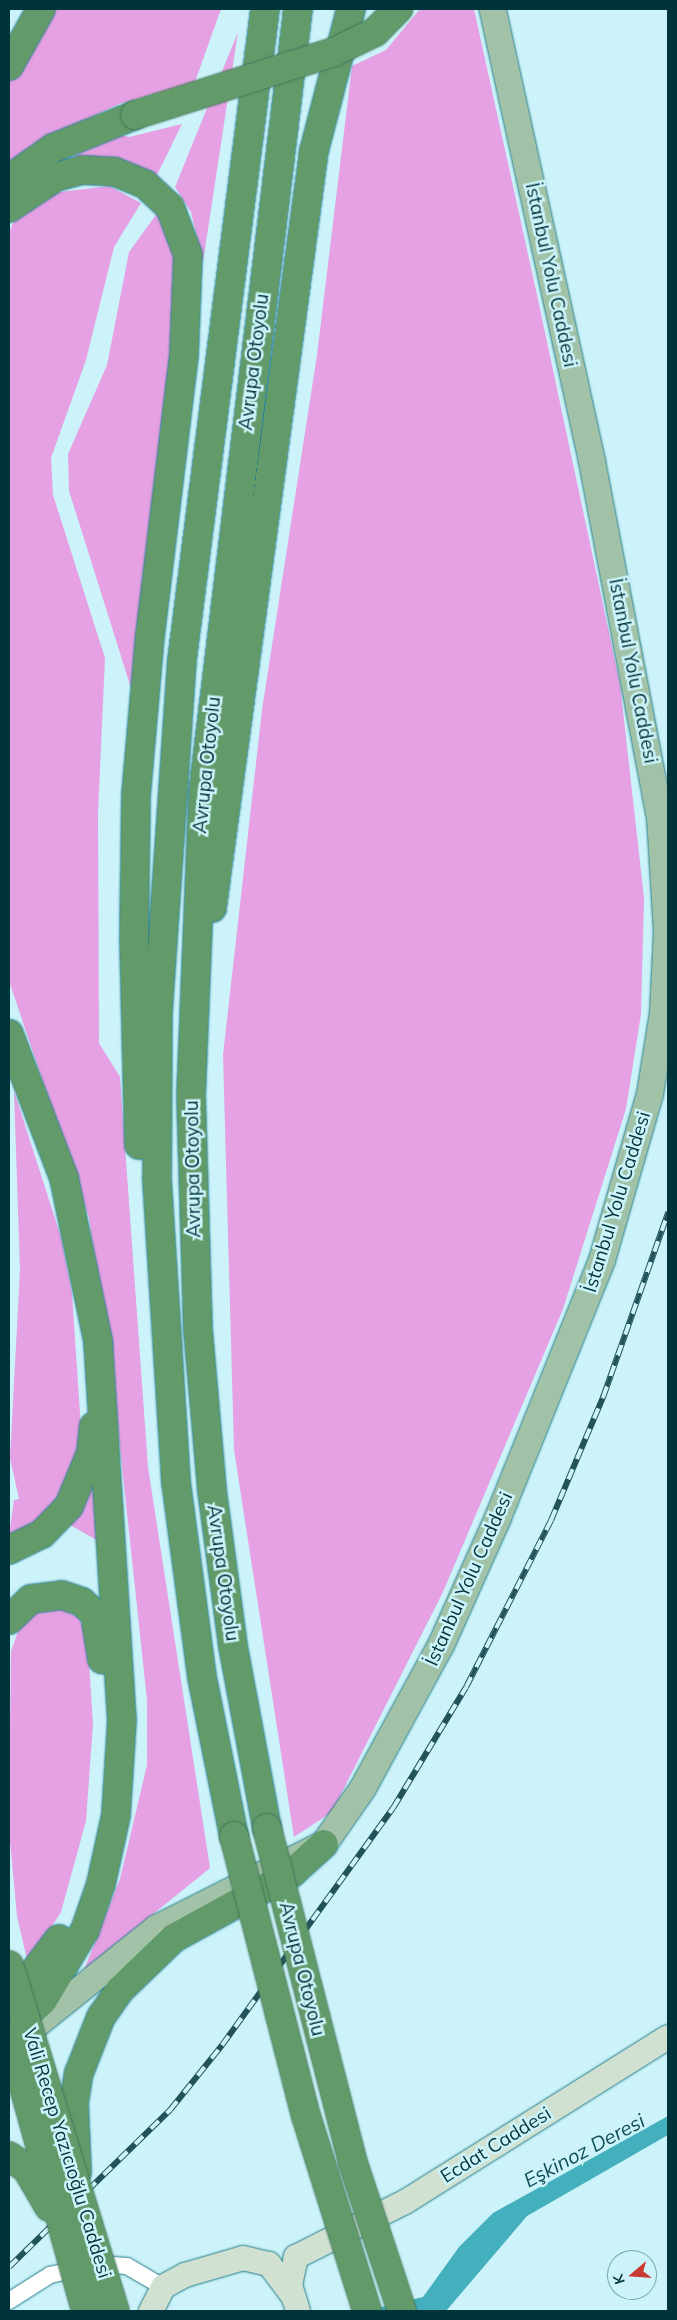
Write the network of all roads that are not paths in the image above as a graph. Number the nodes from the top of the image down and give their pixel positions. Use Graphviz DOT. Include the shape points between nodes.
graph roads {
  1 [pos="22,9"];
  2 [pos="41,9"];
  3 [pos="264,9"];
  4 [pos="298,9"];
  5 [pos="351,9"];
  6 [pos="398,9"];
  7 [pos="493,9"];
  8 [pos="9,33"];
  9 [pos="9,66"];
  10 [pos="9,179"];
  11 [pos="9,208"];
  12 [pos="193,1018"];
  13 [pos="9,1034"];
  14 [pos="101,1370"];
  15 [pos="167,1374"];
  16 [pos="9,1550"];
  17 [pos="9,1620"];
  18 [pos="324,1844"];
  19 [pos="9,1965"];
  20 [pos="9,2005"];
  21 [pos="9,2034"];
  22 [pos="668,2037"];
  23 [pos="9,2156"];
  24 [pos="77,2182"];
  25 [pos="72,2261"];
  26 [pos="164,2287"];
  27 [pos="9,2301"];
  28 [pos="303,2307"];
  29 [pos="86,2311"];
  30 [pos="115,2311"];
  31 [pos="151,2311"];
  32 [pos="367,2311"];
  33 [pos="402,2311"];
  1 -- 8 [label="highway"];
  2 -- 9 [label="highway"];
  3 -- 15 [label="highway, Avrupa Otoyolu" via="208,438 173,768 158,1011 157,1178"];
  4 -- 12 [label="highway, Avrupa Otoyolu" via="218,657 198,863"];
  5 -- 12 [label="highway" via="314,151 207,948"];
  6 -- 10 [label="highway, bridge" via="375,32 334,52 135,115 61,144"];
  7 -- 18 [label="main road, İstanbul Yolu Caddesi" via="646,727 661,828 666,932 663,1013 633,1163 602,1260 546,1403 438,1651 363,1788"];
  11 -- 15 [label="highway" via="56,177 82,170 115,172 145,184 170,207 185,238 188,297 140,724 133,867 144,1255 156,1336"];
  12 -- 33 [label="highway, Avrupa Otoyolu, bridge" via="192,1161 204,1410 230,1626 267,1828 354,2164"];
  13 -- 14 [label="highway" via="64,1178 83,1251"];
  14 -- 16 [label="highway" via="91,1453 72,1500 42,1534"];
  14 -- 21 [label="highway" via="121,1710 116,1815 101,1884 85,1930 43,2000"];
  15 -- 32 [label="highway, Avrupa Otoyolu, bridge" via="193,1626 234,1836 306,2116"];
  17 -- 20 [label="highway" via="31,1598 47,1596 82,1602 95,1614 100,1630 104,1723 103,1787 80,1892 48,1960"];
  18 -- 21 [label="main road" via="157,1928 37,2024"];
  18 -- 24 [label="highway" via="292,1873 174,1938 120,1990 101,2018 79,2074 74,2104"];
  19 -- 24 [label="highway, Vali Recep Yazıcıoğlu Caddesi, bridge"];
  21 -- 25 [label="highway, Vali Recep Yazıcıoğlu Caddesi, bridge"];
  22 -- 28 [label="main road, Ecdat Caddesi" via="405,2202 296,2257 291,2270"];
  23 -- 25 [label="highway, bridge" via="27,2169"];
  24 -- 30 [label="highway, Vali Recep Yazıcıoğlu Caddesi, bridge"];
  25 -- 29 [label="highway, Vali Recep Yazıcıoğlu Caddesi, bridge"];
  26 -- 27 [label="street" via="127,2266 98,2264 50,2275"];
  26 -- 28 [label="main road" via="185,2275 257,2258 269,2264"];
  26 -- 31 [label="main road"];
}
